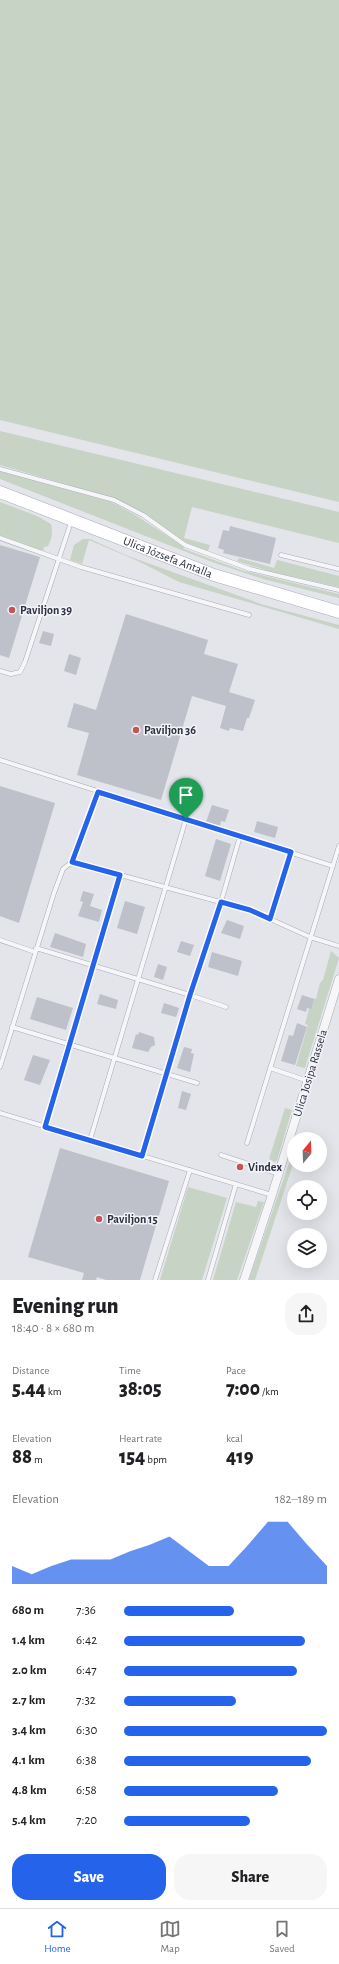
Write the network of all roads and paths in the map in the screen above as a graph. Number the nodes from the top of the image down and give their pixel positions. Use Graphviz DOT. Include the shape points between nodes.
graph roads {
  1 [pos="0,469"];
  2 [pos="0,492"];
  3 [pos="73,519"];
  4 [pos="0,538"];
  5 [pos="281,555"];
  6 [pos="60,559"];
  7 [pos="339,569"];
  8 [pos="339,590"];
  9 [pos="339,612"];
  10 [pos="249,615"];
  11 [pos="0,672"];
  12 [pos="0,760"];
  13 [pos="98,792"];
  14 [pos="186,819"];
  15 [pos="240,836"];
  16 [pos="339,846"];
  17 [pos="291,852"];
  18 [pos="72,862"];
  19 [pos="333,864"];
  20 [pos="339,864"];
  21 [pos="120,875"];
  22 [pos="166,888"];
  23 [pos="221,902"];
  24 [pos="270,919"];
  25 [pos="310,937"];
  26 [pos="0,940"];
  27 [pos="339,946"];
  28 [pos="36,950"];
  29 [pos="94,966"];
  30 [pos="339,979"];
  31 [pos="138,980"];
  32 [pos="190,995"];
  33 [pos="226,1008"];
  34 [pos="12,1027"];
  35 [pos="70,1045"];
  36 [pos="115,1058"];
  37 [pos="0,1067"];
  38 [pos="270,1068"];
  39 [pos="166,1074"];
  40 [pos="308,1081"];
  41 [pos="197,1083"];
  42 [pos="0,1113"];
  43 [pos="45,1127"];
  44 [pos="90,1140"];
  45 [pos="248,1143"];
  46 [pos="221,1155"];
  47 [pos="142,1156"];
  48 [pos="190,1170"];
  49 [pos="279,1174"];
  50 [pos="236,1184"];
  51 [pos="272,1195"];
  52 [pos="155,1280"];
  53 [pos="208,1280"];
  54 [pos="244,1280"];
  1 -- 8 [label="lane" via="114,500 143,516 185,545 243,566"];
  2 -- 3 [label="street, Ulica Józsefa Antalla"];
  3 -- 6 [label="lane"];
  3 -- 9 [label="street, Ulica Józsefa Antalla" via="214,575"];
  4 -- 6 [label="lane"];
  5 -- 7 [label="lane"];
  6 -- 10 [label="lane"];
  6 -- 11 [label="lane" via="20,672"];
  12 -- 13 [label="lane"];
  13 -- 14 [label="lane"];
  13 -- 18 [label="lane"];
  14 -- 15 [label="lane"];
  14 -- 22 [label="lane"];
  15 -- 17 [label="lane"];
  15 -- 23 [label="lane"];
  16 -- 19 [label="lane"];
  17 -- 19 [label="lane"];
  17 -- 24 [label="lane"];
  18 -- 21 [label="lane"];
  18 -- 28 [label="lane" via="63,869"];
  19 -- 20 [label="lane"];
  19 -- 25 [label="lane"];
  21 -- 22 [label="lane"];
  21 -- 29 [label="lane"];
  22 -- 23 [label="lane"];
  22 -- 31 [label="lane"];
  23 -- 24 [label="lane"];
  23 -- 32 [label="lane"];
  24 -- 25 [label="lane"];
  25 -- 27 [label="lane"];
  25 -- 38 [label="lane"];
  26 -- 28 [label="lane"];
  28 -- 29 [label="lane"];
  28 -- 34 [label="lane"];
  29 -- 31 [label="lane"];
  29 -- 35 [label="lane"];
  30 -- 40 [label="street, Ulica Josipa Rassela"];
  31 -- 32 [label="lane"];
  31 -- 36 [label="lane"];
  32 -- 33 [label="lane"];
  32 -- 39 [label="lane"];
  34 -- 35 [label="lane"];
  34 -- 37 [label="lane"];
  35 -- 36 [label="lane"];
  35 -- 43 [label="lane"];
  36 -- 39 [label="lane"];
  36 -- 44 [label="lane"];
  38 -- 40 [label="lane"];
  38 -- 45 [label="lane"];
  39 -- 41 [label="lane"];
  39 -- 47 [label="lane"];
  40 -- 49 [label="street, Ulica Josipa Rassela"];
  42 -- 43 [label="lane"];
  43 -- 44 [label="lane"];
  44 -- 47 [label="lane"];
  46 -- 49 [label="lane"];
  47 -- 48 [label="lane"];
  48 -- 50 [label="lane"];
  48 -- 52 [label="lane"];
  49 -- 51 [label="street, Ulica Josipa Rassela"];
  50 -- 51 [label="lane"];
  50 -- 53 [label="lane"];
  51 -- 54 [label="street, Ulica Josipa Rassela"];
}
